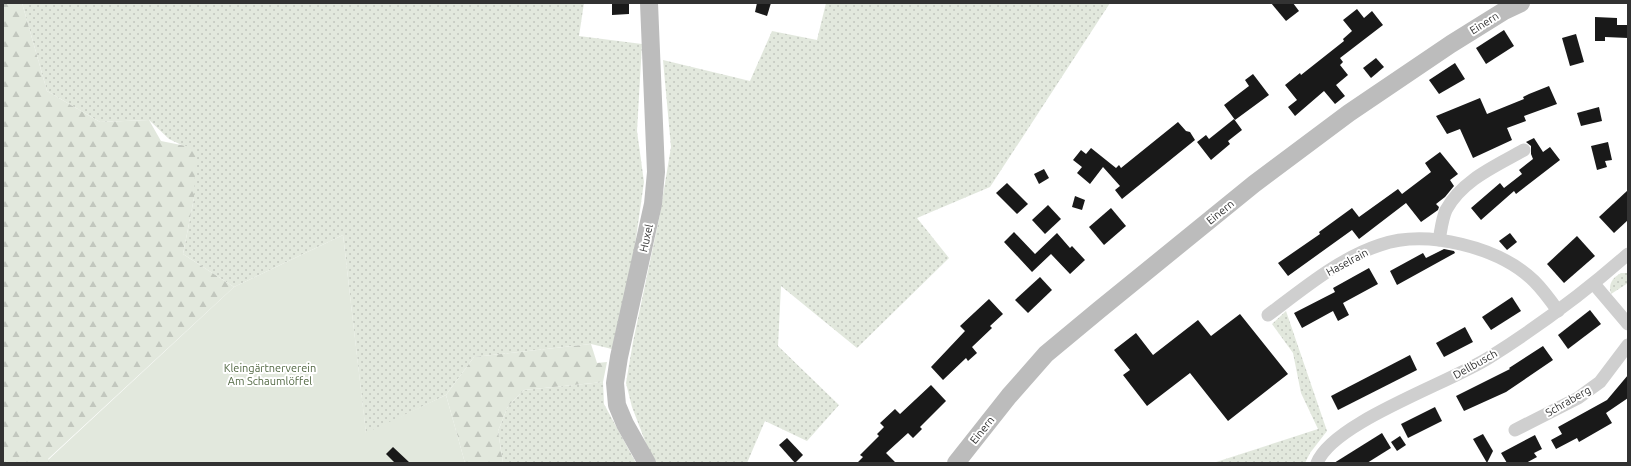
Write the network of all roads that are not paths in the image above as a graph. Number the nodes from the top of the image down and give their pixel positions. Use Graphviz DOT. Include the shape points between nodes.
graph roads {
  1 [pos="648,3"];
  2 [pos="1521,3"];
  3 [pos="1524,150"];
  4 [pos="1439,240"];
  5 [pos="1628,254"];
  6 [pos="1594,284"];
  7 [pos="1558,311"];
  8 [pos="1268,315"];
  9 [pos="1628,324"];
  10 [pos="1628,345"];
  11 [pos="1514,430"];
  12 [pos="647,463"];
  13 [pos="956,463"];
  14 [pos="1317,463"];
  1 -- 12 [label="main road, Huxel" via="656,172 653,204 615,383 618,404 625,424"];
  2 -- 13 [label="main road, Einern" via="1451,44 1349,113 1254,184 1104,306 1046,354"];
  3 -- 4 [label="street" via="1474,178 1459,193 1446,210"];
  4 -- 7 [label="street, Haselrain" via="1473,247 1515,267 1534,281"];
  4 -- 8 [label="street, Haselrain" via="1423,239 1381,244 1334,266"];
  5 -- 6 [label="street, Dellbusch"];
  6 -- 7 [label="street, Dellbusch"];
  6 -- 9 [label="street"];
  7 -- 14 [label="street, Dellbusch" via="1488,358 1355,426 1330,444"];
  10 -- 11 [label="street, Schraberg" via="1609,371 1588,391"];
}
